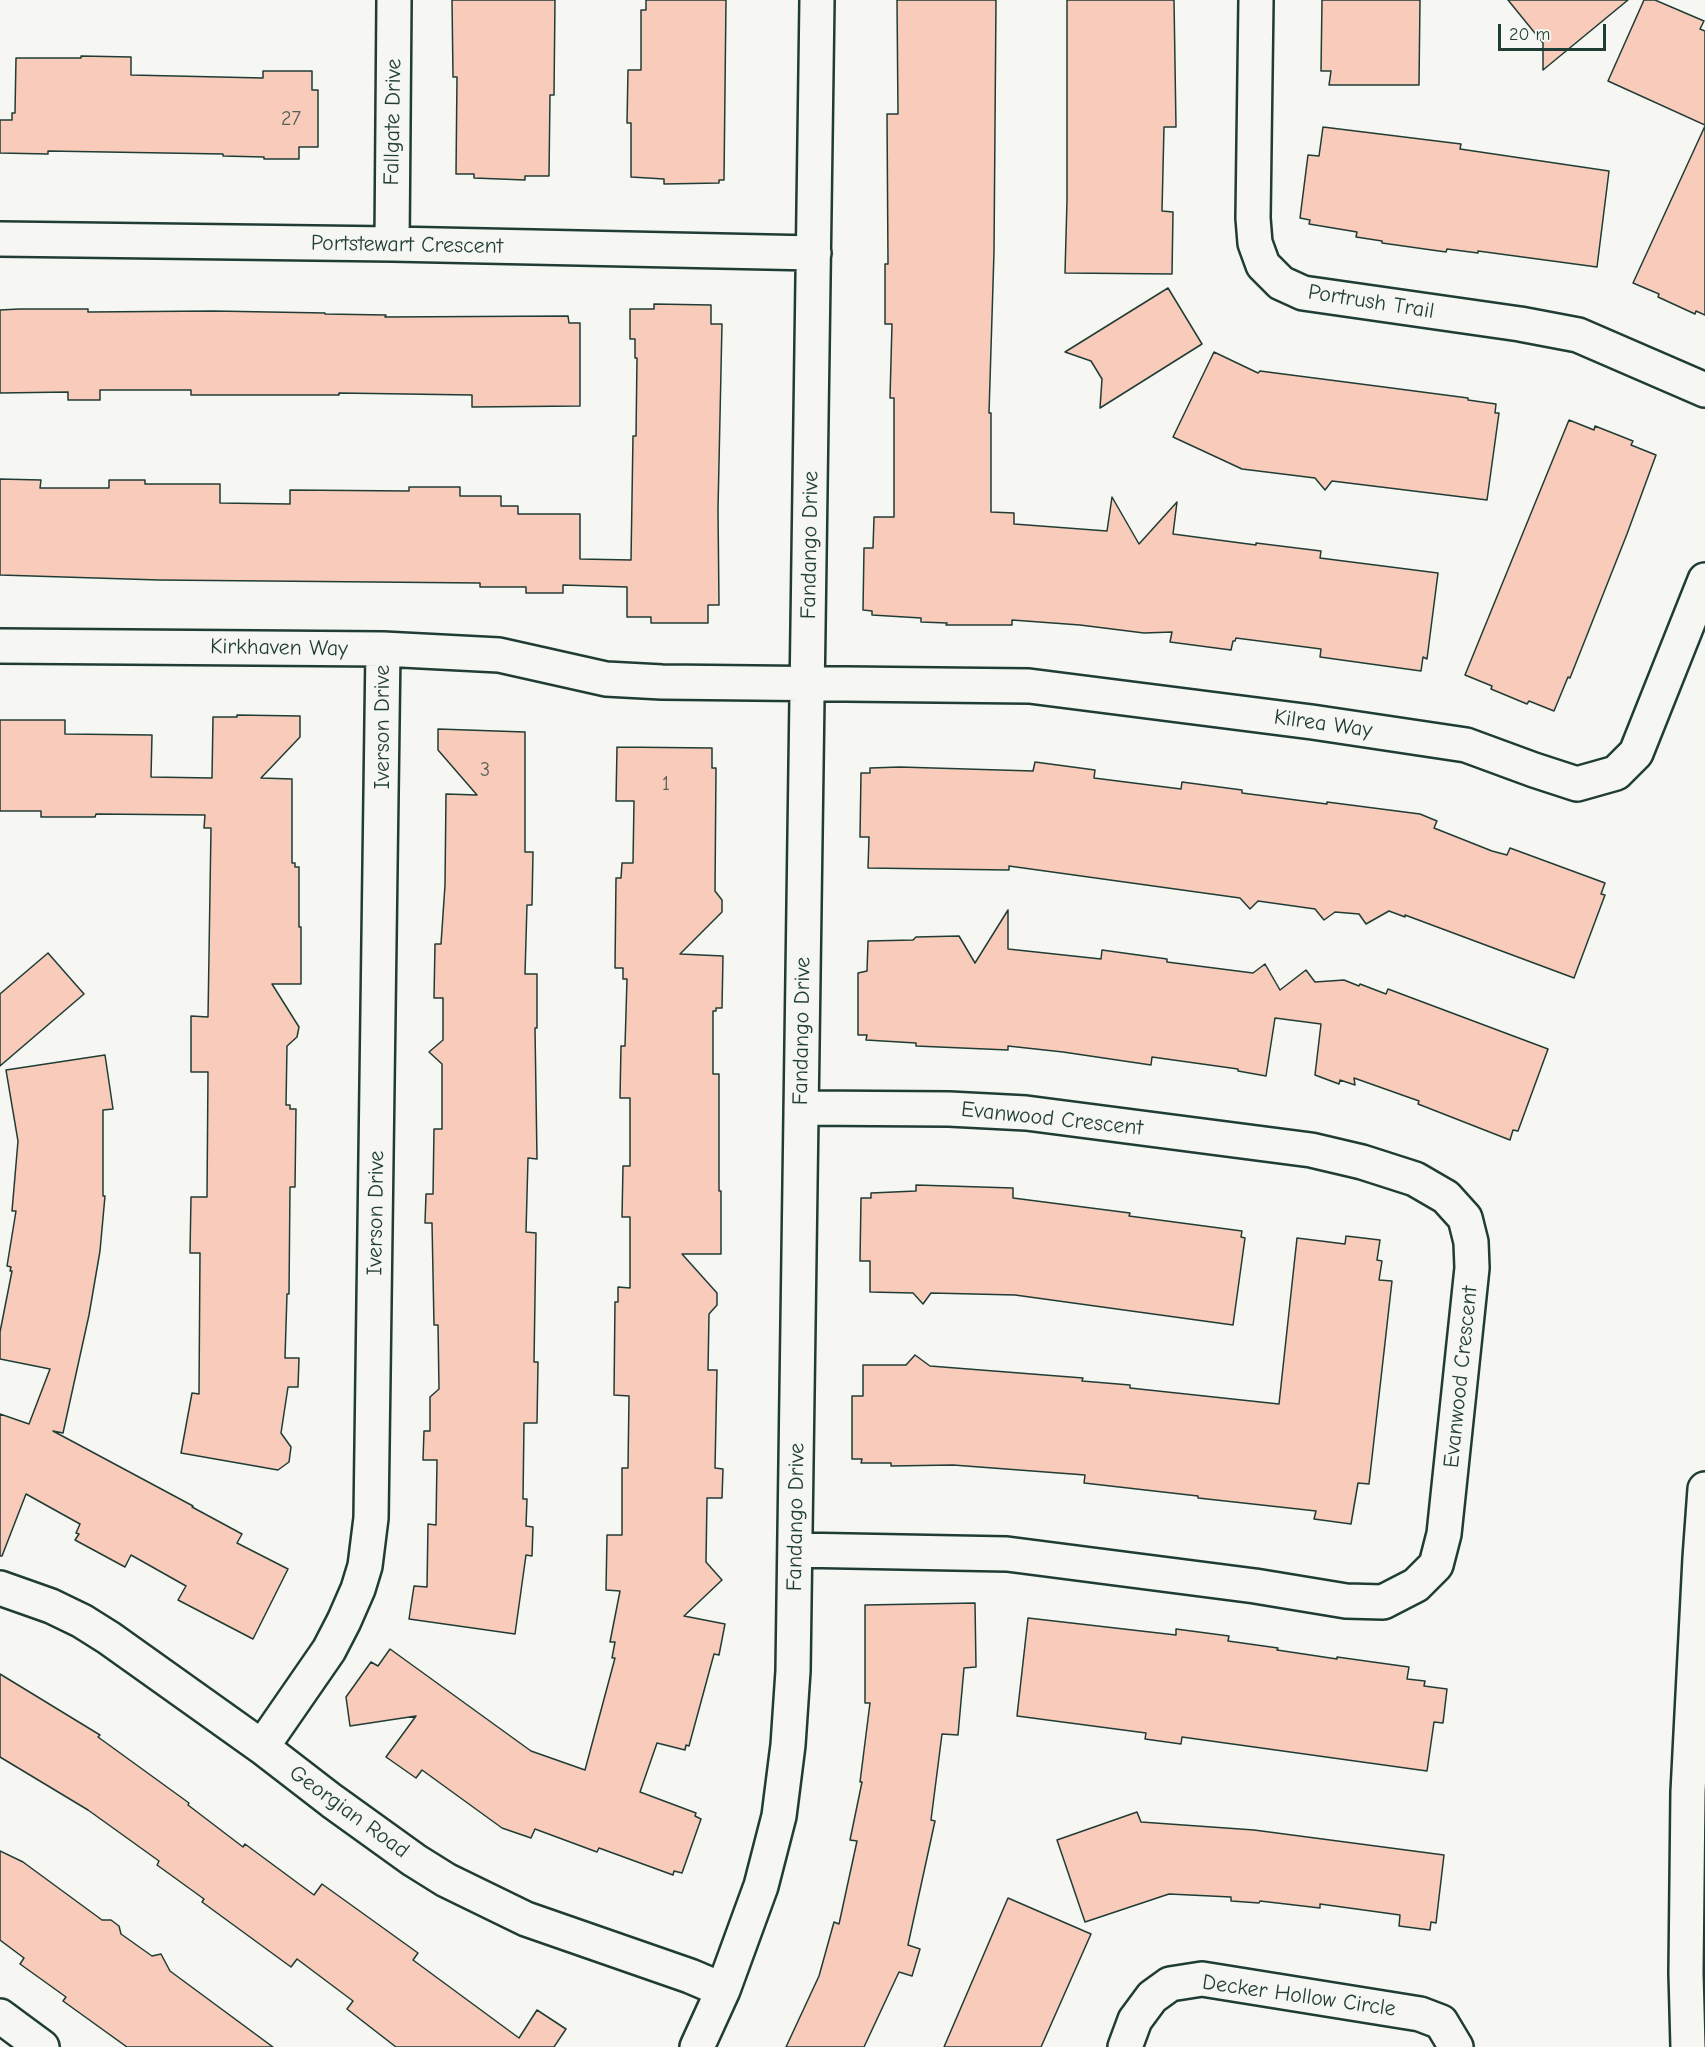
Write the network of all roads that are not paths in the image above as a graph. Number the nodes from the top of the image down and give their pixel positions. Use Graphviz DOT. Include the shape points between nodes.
graph roads {
  1 [pos="394,0"];
  2 [pos="817,0"];
  3 [pos="1256,0"];
  4 [pos="0,239"];
  5 [pos="392,244"];
  6 [pos="814,253"];
  7 [pos="1705,390"];
  8 [pos="1705,580"];
  9 [pos="0,646"];
  10 [pos="383,649"];
  11 [pos="808,683"];
  12 [pos="801,1108"];
  13 [pos="1705,1489"];
  14 [pos="796,1550"];
  15 [pos="0,1588"];
  16 [pos="262,1747"];
  17 [pos="723,1990"];
  18 [pos="0,2016"];
  19 [pos="42,2047"];
  20 [pos="697,2047"];
  21 [pos="1125,2047"];
  22 [pos="1456,2047"];
  23 [pos="1688,2047"];
  1 -- 5 [label="street, Fallgate Drive"];
  2 -- 6 [label="street, Fandango Drive"];
  3 -- 7 [label="street, Portrush Trail" via="1255,243 1263,265 1281,283 1303,293 1578,335"];
  4 -- 5 [label="street, Portstewart Crescent"];
  5 -- 6 [label="street, Portstewart Crescent"];
  6 -- 11 [label="street, Fandango Drive"];
  8 -- 11 [label="street, Kilrea Way" via="1636,753 1616,772 1577,784 1466,745 1312,722 1029,686"];
  9 -- 10 [label="street, Kirkhaven Way"];
  10 -- 11 [label="street, Kirkhaven Way" via="499,655 606,679"];
  10 -- 16 [label="street, Iverson Drive" via="371,1518 365,1566 344,1621 319,1665"];
  11 -- 12 [label="street, Fandango Drive"];
  12 -- 14 [label="street, Fandango Drive"];
  12 -- 14 [label="street, Evanwood Crescent" via="1026,1113 1311,1150 1362,1162 1415,1179 1446,1197 1465,1218 1472,1268 1444,1534 1436,1565 1416,1585 1383,1602 1346,1601 1007,1554"];
  13 -- 23 [label="street" via="1688,1792"];
  14 -- 17 [label="street, Fandango Drive" via="793,1671 779,1816 761,1886"];
  15 -- 16 [label="street, Georgian Road" via="82,1621"];
  16 -- 17 [label="street, Georgian Road" via="446,1880 526,1919"];
  17 -- 20 [label="street, Fandango Drive"];
  18 -- 19 [label="street"];
  21 -- 22 [label="street, Decker Hollow Circle" via="1135,2020 1152,1998 1170,1984 1202,1979 1420,2014 1441,2022"];
}
